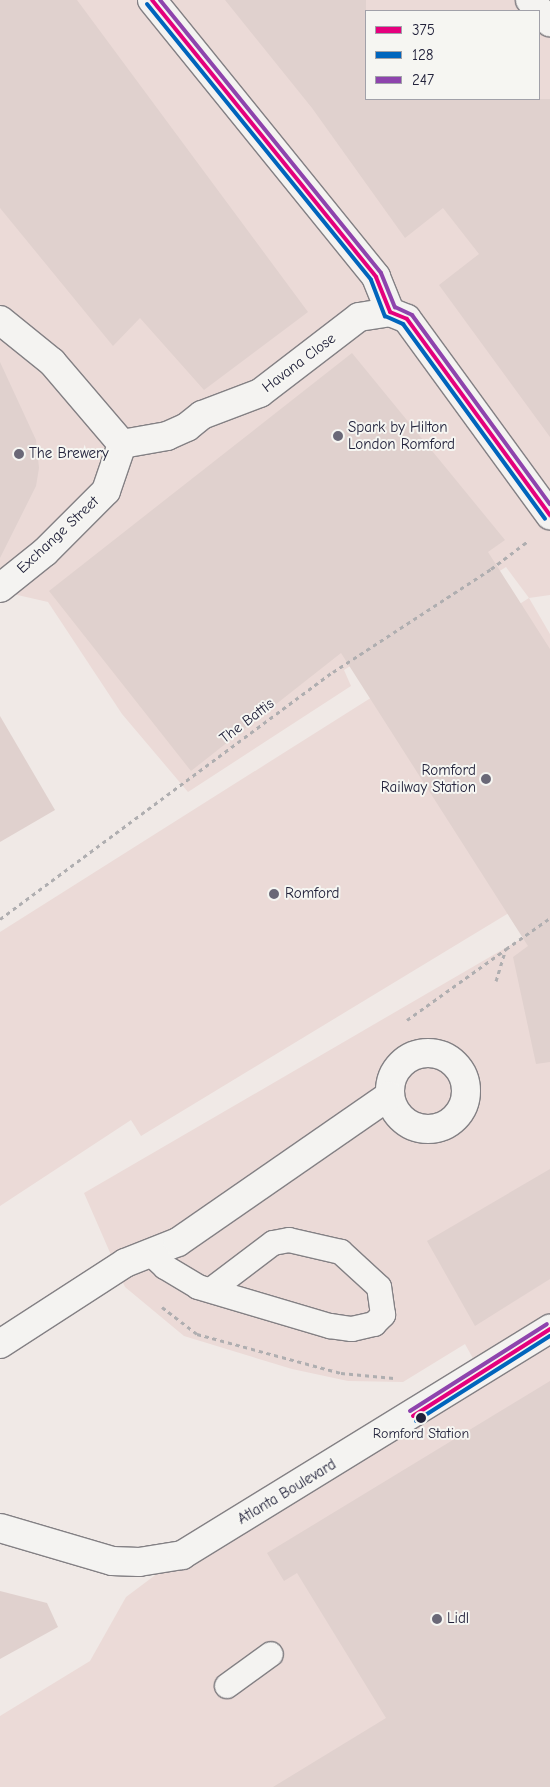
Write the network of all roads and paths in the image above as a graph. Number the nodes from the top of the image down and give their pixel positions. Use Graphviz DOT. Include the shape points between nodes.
graph roads {
  1 [pos="152,0"];
  2 [pos="530,0"];
  3 [pos="539,10"];
  4 [pos="540,11"];
  5 [pos="550,22"];
  6 [pos="390,312"];
  7 [pos="0,320"];
  8 [pos="122,444"];
  9 [pos="550,515"];
  10 [pos="514,551"];
  11 [pos="0,588"];
  12 [pos="0,918"];
  13 [pos="550,918"];
  14 [pos="506,949"];
  15 [pos="496,981"];
  16 [pos="407,1020"];
  17 [pos="389,1096"];
  18 [pos="149,1252"];
  19 [pos="211,1290"];
  20 [pos="158,1303"];
  21 [pos="550,1329"];
  22 [pos="0,1344"];
  23 [pos="394,1378"];
  24 [pos="0,1528"];
  25 [pos="271,1654"];
  26 [pos="227,1686"];
  1 -- 6 [label="street" via="376,276"];
  2 -- 3 [label="street"];
  4 -- 5 [label="street"];
  6 -- 8 [label="street, Havana Close" via="359,317 260,394 202,415 188,427 167,436"];
  6 -- 9 [label="street" via="407,319"];
  7 -- 8 [label="street" via="52,362"];
  8 -- 11 [label="street, Exchange Street" via="106,491 45,552"];
  10 -- 12 [label="path, The Battis" via="333,672"];
  13 -- 14 [label="path"];
  14 -- 15 [label="path"];
  14 -- 16 [label="path"];
  17 -- 18 [label="street" via="178,1242"];
  18 -- 19 [label="lane" via="165,1267 198,1287"];
  18 -- 22 [label="street"];
  19 -- 19 [label="lane" via="330,1326 352,1329 374,1324 383,1316 380,1286 341,1252 289,1240 273,1243"];
  20 -- 23 [label="path" via="197,1334 341,1373"];
  21 -- 24 [label="street, Atlanta Boulevard" via="182,1555 140,1562 112,1561"];
  25 -- 26 [label="lane"];
}
